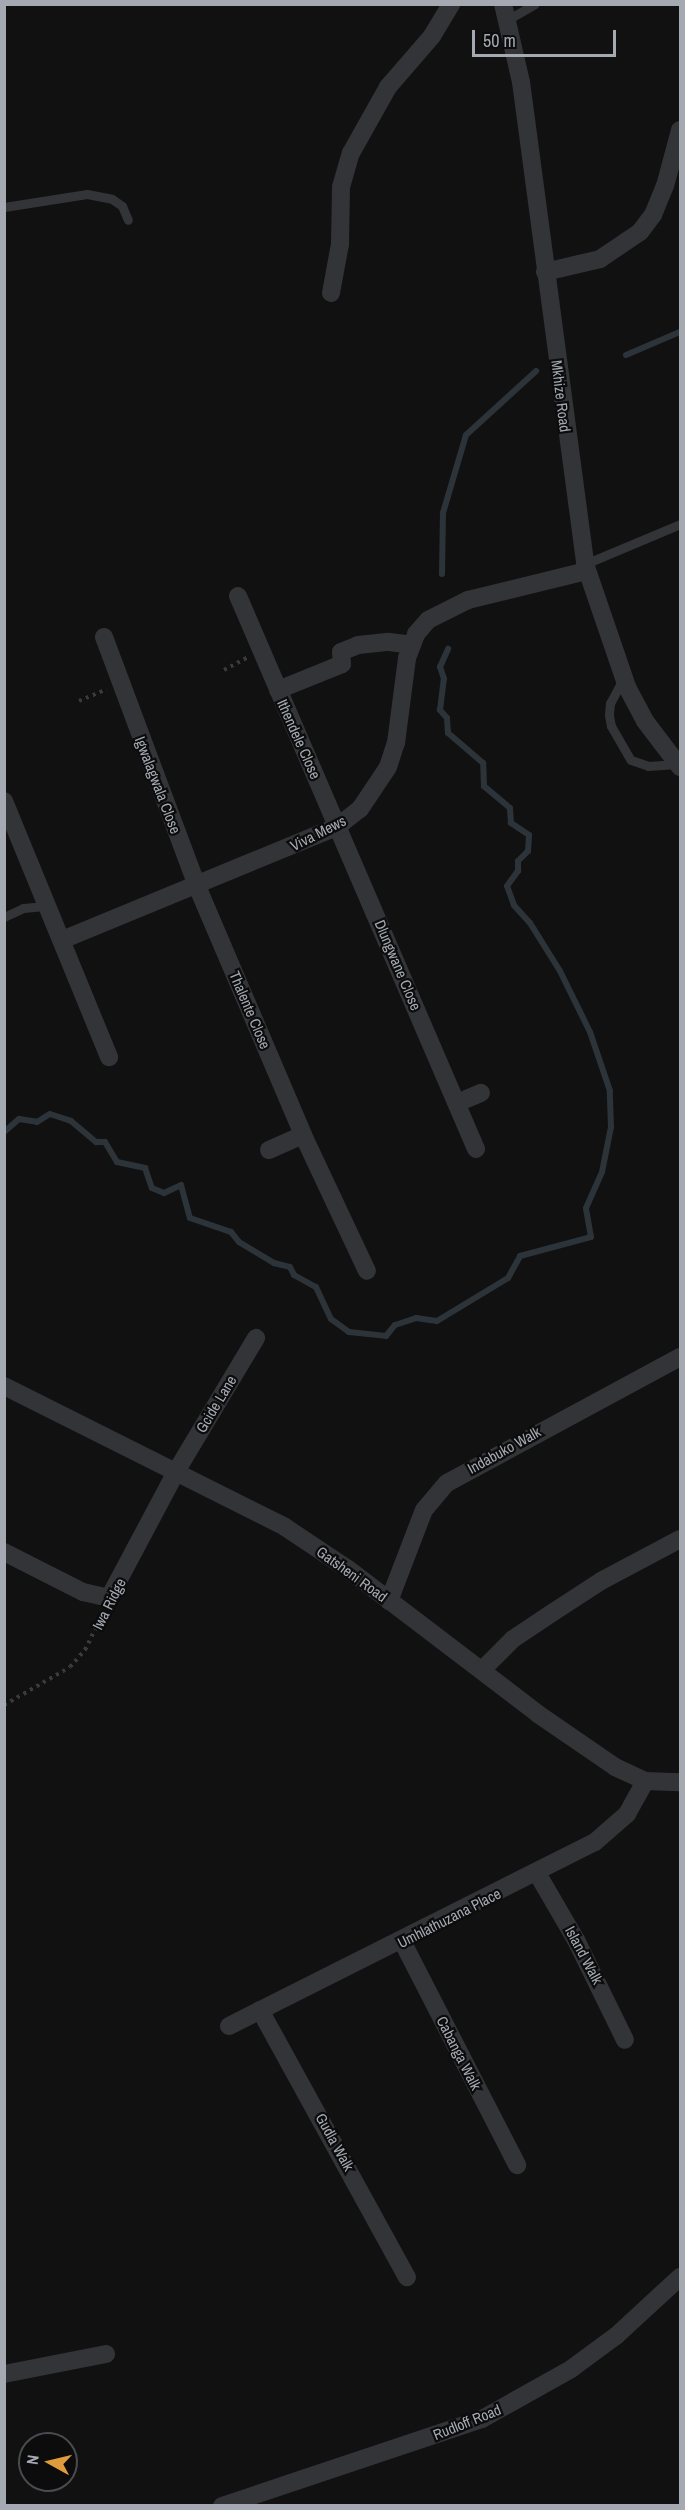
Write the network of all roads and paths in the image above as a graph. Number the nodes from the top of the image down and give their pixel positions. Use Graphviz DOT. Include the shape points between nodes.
graph roads {
  1 [pos="451,4"];
  2 [pos="535,4"];
  3 [pos="505,12"];
  4 [pos="681,130"];
  5 [pos="4,207"];
  6 [pos="128,220"];
  7 [pos="545,272"];
  8 [pos="331,292"];
  9 [pos="681,524"];
  10 [pos="586,567"];
  11 [pos="238,596"];
  12 [pos="104,637"];
  13 [pos="412,645"];
  14 [pos="261,651"];
  15 [pos="224,670"];
  16 [pos="623,678"];
  17 [pos="119,684"];
  18 [pos="278,690"];
  19 [pos="79,701"];
  20 [pos="679,765"];
  21 [pos="4,801"];
  22 [pos="338,826"];
  23 [pos="196,886"];
  24 [pos="48,906"];
  25 [pos="4,917"];
  26 [pos="63,940"];
  27 [pos="109,1057"];
  28 [pos="481,1092"];
  29 [pos="457,1103"];
  30 [pos="303,1135"];
  31 [pos="476,1149"];
  32 [pos="269,1150"];
  33 [pos="368,1271"];
  34 [pos="256,1338"];
  35 [pos="681,1357"];
  36 [pos="4,1386"];
  37 [pos="177,1470"];
  38 [pos="681,1539"];
  39 [pos="4,1552"];
  40 [pos="109,1598"];
  41 [pos="389,1601"];
  42 [pos="482,1670"];
  43 [pos="4,1705"];
  44 [pos="645,1781"];
  45 [pos="681,1782"];
  46 [pos="537,1873"];
  47 [pos="402,1941"];
  48 [pos="260,2010"];
  49 [pos="229,2026"];
  50 [pos="625,2040"];
  51 [pos="517,2165"];
  52 [pos="407,2277"];
  53 [pos="681,2277"];
  54 [pos="106,2354"];
  55 [pos="4,2374"];
  56 [pos="222,2505"];
  1 -- 8 [label="street" via="432,36 388,87 351,153 341,187 340,244"];
  2 -- 3 [label="lane"];
  3 -- 7 [label="street, Mkhize Road" via="521,82"];
  4 -- 7 [label="street" via="665,186 653,215 640,232 600,259"];
  5 -- 6 [label="lane" via="87,194 122,206"];
  7 -- 10 [label="street, Mkhize Road"];
  9 -- 10 [label="lane"];
  10 -- 13 [label="street, Viva Mews" via="443,610 428,620"];
  10 -- 16 [label="street, Mkhize Road"];
  11 -- 14 [label="street, Ithendele Close"];
  12 -- 17 [label="street, Igwalagwala Close"];
  13 -- 18 [label="street" via="358,645 341,652 342,664"];
  13 -- 22 [label="street, Viva Mews" via="388,767 360,809"];
  14 -- 15 [label="path"];
  14 -- 18 [label="street, Ithendele Close"];
  16 -- 20 [label="street, Mkhize Road" via="645,721"];
  16 -- 20 [label="lane" via="610,703 609,715 611,726 631,760 648,766"];
  17 -- 19 [label="path"];
  17 -- 23 [label="street, Igwalagwala Close"];
  18 -- 22 [label="street, Ithendele Close"];
  21 -- 24 [label="street"];
  22 -- 23 [label="street, Viva Mews"];
  22 -- 29 [label="street, Dlungwane Close"];
  23 -- 26 [label="street, Viva Mews"];
  23 -- 30 [label="street, Thalente Close"];
  24 -- 25 [label="lane" via="23,908"];
  24 -- 26 [label="street"];
  26 -- 27 [label="street"];
  28 -- 29 [label="street"];
  29 -- 31 [label="street, Dlungwane Close"];
  30 -- 32 [label="street"];
  30 -- 33 [label="street, Thalente Close"];
  34 -- 37 [label="street, Gcide Lane"];
  35 -- 41 [label="street, Indabuko Walk" via="447,1483 420,1518"];
  36 -- 37 [label="street, Gatsheni Road"];
  37 -- 40 [label="street, Iwa Ridge"];
  37 -- 41 [label="street, Gatsheni Road" via="285,1527"];
  38 -- 42 [label="street" via="555,1611 513,1640"];
  39 -- 40 [label="street" via="83,1592"];
  40 -- 43 [label="path, Iwa Ridge" via="85,1650 70,1667"];
  41 -- 42 [label="street, Gatsheni Road"];
  42 -- 44 [label="street, Gatsheni Road" via="580,1743"];
  44 -- 45 [label="street, Gatsheni Road"];
  44 -- 46 [label="street, Umhlathuzana Place" via="627,1814 612,1829"];
  46 -- 47 [label="street, Umhlathuzana Place"];
  46 -- 50 [label="street, Island Walk" via="576,1940"];
  47 -- 48 [label="street, Umhlathuzana Place"];
  47 -- 51 [label="street, Cabanga Walk"];
  48 -- 49 [label="street, Umhlathuzana Place"];
  48 -- 52 [label="street, Gudla Walk"];
  53 -- 56 [label="street, Rudloff Road" via="616,2336 571,2369 482,2419"];
  54 -- 55 [label="street"];
}
